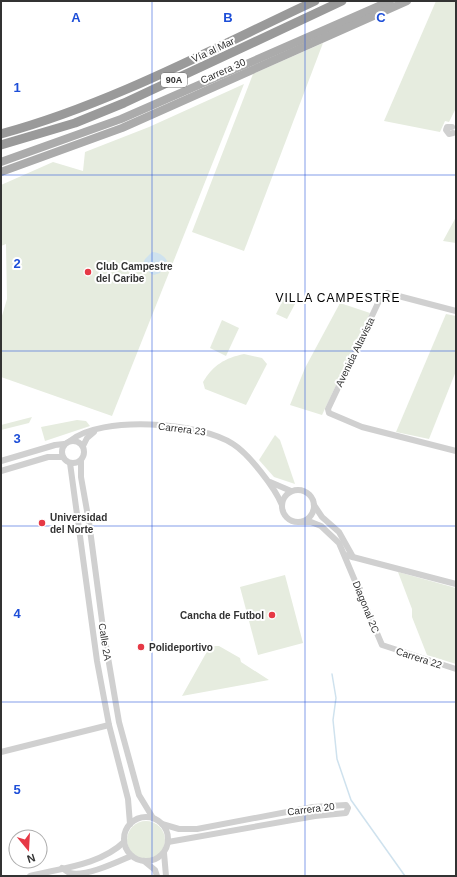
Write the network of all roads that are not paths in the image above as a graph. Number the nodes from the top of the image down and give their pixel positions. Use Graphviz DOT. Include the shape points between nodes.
graph roads {
  1 [pos="315,1"];
  2 [pos="342,1"];
  3 [pos="390,1"];
  4 [pos="407,1"];
  5 [pos="456,120"];
  6 [pos="452,132"];
  7 [pos="1,134"];
  8 [pos="1,145"];
  9 [pos="1,162"];
  10 [pos="1,172"];
  11 [pos="456,311"];
  12 [pos="98,430"];
  13 [pos="67,443"];
  14 [pos="83,446"];
  15 [pos="456,451"];
  16 [pos="63,457"];
  17 [pos="81,460"];
  18 [pos="1,461"];
  19 [pos="70,463"];
  20 [pos="1,471"];
  21 [pos="268,482"];
  22 [pos="292,491"];
  23 [pos="282,505"];
  24 [pos="314,505"];
  25 [pos="300,522"];
  26 [pos="346,555"];
  27 [pos="353,557"];
  28 [pos="351,569"];
  29 [pos="456,584"];
  30 [pos="382,645"];
  31 [pos="456,670"];
  32 [pos="109,725"];
  33 [pos="1,752"];
  34 [pos="153,818"];
  35 [pos="130,824"];
  36 [pos="162,824"];
  37 [pos="124,842"];
  38 [pos="168,842"];
  39 [pos="164,853"];
  40 [pos="131,856"];
  41 [pos="144,861"];
  42 [pos="62,868"];
  43 [pos="30,876"];
  44 [pos="157,876"];
  45 [pos="166,876"];
  1 -- 7 [label="highway, Vía al Mar / 90A" via="117,95 38,124"];
  2 -- 8 [label="highway, Vía al Mar / 90A" via="124,103 75,123"];
  3 -- 9 [label="main road, Carrera 30" via="121,119"];
  4 -- 10 [label="main road, Carrera 30" via="122,128"];
  5 -- 6 [label="street"];
  11 -- 15 [label="street, Avenida Altavista" via="387,293 379,301 328,409 329,413 362,427"];
  12 -- 13 [label="street, Carrera 23" via="76,436"];
  12 -- 14 [label="street, Carrera 23" via="89,436"];
  12 -- 21 [label="street, Carrera 23" via="127,424 176,426 212,433 235,444"];
  13 -- 14 [label="street" via="78,442"];
  13 -- 16 [label="street" via="61,452"];
  13 -- 18 [label="street, Carrera 23"];
  14 -- 17 [label="street"];
  16 -- 19 [label="street"];
  16 -- 20 [label="street" via="48,456"];
  17 -- 19 [label="street"];
  17 -- 34 [label="street, Calle 2A" via="81,477 118,722 139,796"];
  19 -- 32 [label="street, Calle 2A" via="97,661"];
  21 -- 22 [label="street, Carrera 23"];
  21 -- 23 [label="street, Carrera 23"];
  22 -- 23 [label="street" via="284,497"];
  22 -- 24 [label="street" via="306,492"];
  23 -- 25 [label="street" via="289,520"];
  24 -- 25 [label="street" via="312,514"];
  24 -- 27 [label="street" via="322,517 339,532"];
  25 -- 26 [label="street" via="311,522 327,530"];
  26 -- 27 [label="street"];
  26 -- 28 [label="street, Diagonal 2C"];
  27 -- 28 [label="street, Diagonal 2C"];
  27 -- 29 [label="street"];
  28 -- 30 [label="street, Diagonal 2C"];
  30 -- 31 [label="street, Carrera 22"];
  32 -- 33 [label="street"];
  32 -- 35 [label="street, Calle 2A" via="128,799"];
  34 -- 35 [label="street" via="140,818"];
  34 -- 36 [label="street"];
  35 -- 37 [label="street"];
  36 -- 38 [label="street" via="168,833"];
  36 -- 38 [label="street, Carrera 20" via="179,829 197,829 313,807 346,805 348,808 346,812"];
  37 -- 40 [label="street"];
  37 -- 42 [label="street" via="107,855"];
  38 -- 39 [label="street"];
  39 -- 41 [label="street" via="158,858"];
  39 -- 45 [label="street"];
  40 -- 41 [label="street"];
  40 -- 42 [label="street" via="82,873 70,873"];
  41 -- 44 [label="street" via="155,870"];
  42 -- 43 [label="street"];
}
